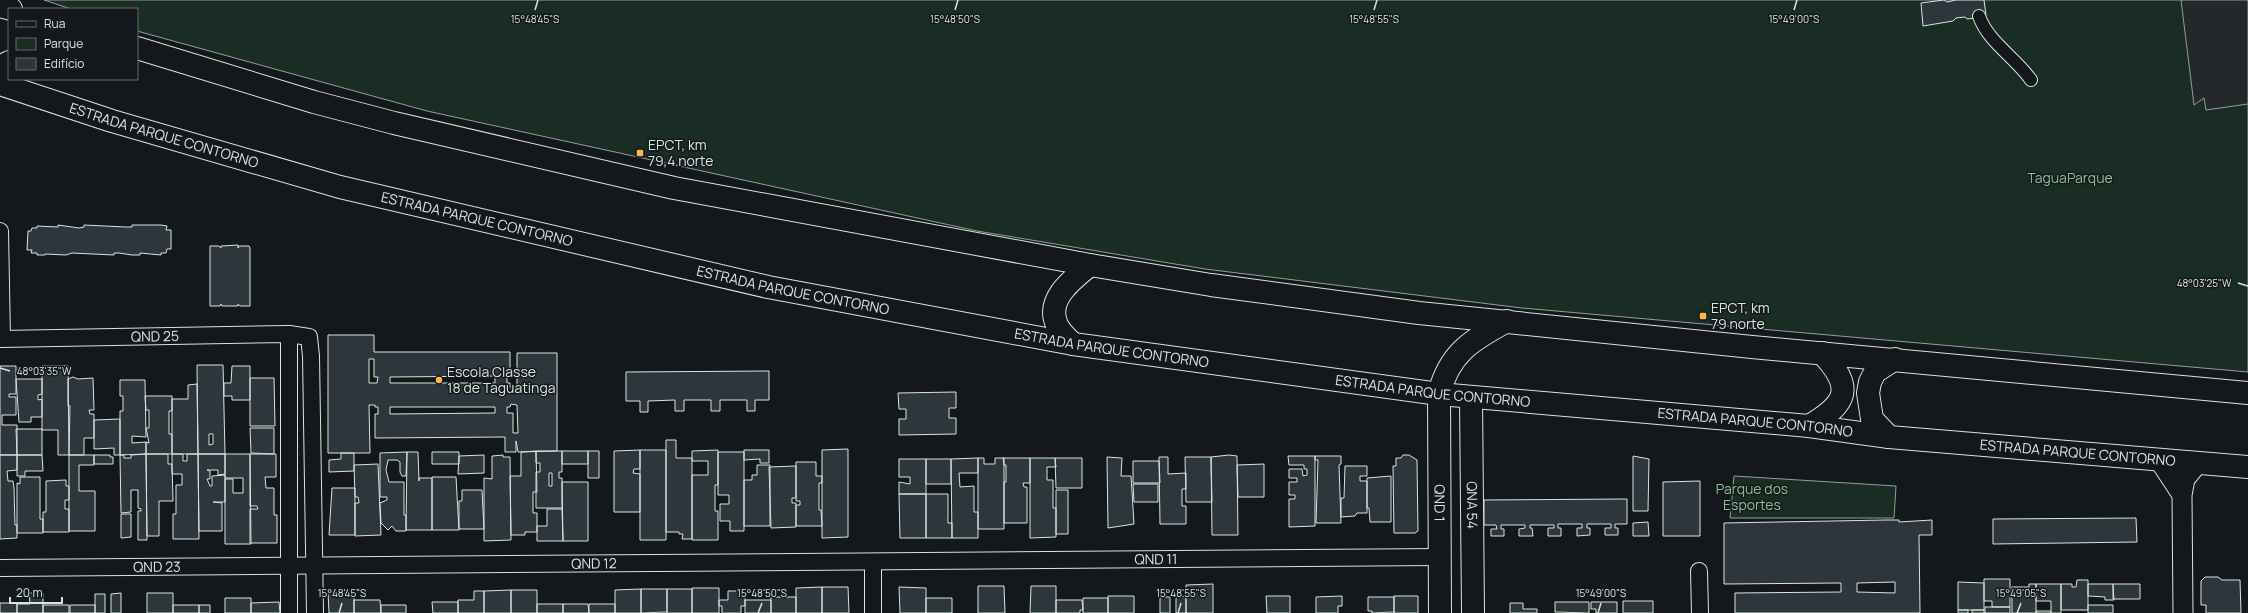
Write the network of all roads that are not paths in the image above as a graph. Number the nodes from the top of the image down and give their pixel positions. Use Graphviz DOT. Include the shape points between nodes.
graph roads {
  1 [pos="1979,16"];
  2 [pos="138,48"];
  3 [pos="2031,80"];
  4 [pos="0,84"];
  5 [pos="0,231"];
  6 [pos="1090,265"];
  7 [pos="1507,321"];
  8 [pos="289,334"];
  9 [pos="1,339"];
  10 [pos="1073,344"];
  11 [pos="1822,353"];
  12 [pos="1895,359"];
  13 [pos="2248,393"];
  14 [pos="1439,394"];
  15 [pos="1471,397"];
  16 [pos="1809,426"];
  17 [pos="1889,437"];
  18 [pos="2159,460"];
  19 [pos="2199,462"];
  20 [pos="2248,467"];
  21 [pos="1439,489"];
  22 [pos="1472,491"];
  23 [pos="2182,495"];
  24 [pos="1440,557"];
  25 [pos="873,562"];
  26 [pos="289,566"];
  27 [pos="314,567"];
  28 [pos="0,568"];
  29 [pos="1699,571"];
  30 [pos="289,613"];
  31 [pos="314,613"];
  32 [pos="873,613"];
  33 [pos="1440,613"];
  34 [pos="1473,613"];
  35 [pos="1700,613"];
  36 [pos="2183,613"];
  1 -- 3 [label="street" via="1983,28"];
  2 -- 6 [label="main road" via="314,102 394,123 674,188"];
  4 -- 10 [label="main road, ESTRADA PARQUE CONTORNO" via="112,121 348,189 768,287"];
  5 -- 9 [label="street"];
  6 -- 7 [label="main road" via="1211,285 1411,312"];
  6 -- 10 [label="main road" via="1062,290 1055,307 1057,326"];
  7 -- 11 [label="main road"];
  7 -- 14 [label="main road, QND 1" via="1475,338 1456,356 1443,378"];
  8 -- 9 [label="street, QND 25"];
  8 -- 26 [label="street"];
  8 -- 27 [label="street, QND 25" via="309,337 311,351"];
  10 -- 14 [label="main road, ESTRADA PARQUE CONTORNO"];
  11 -- 12 [label="main road"];
  11 -- 16 [label="main road" via="1840,376 1842,395 1834,410"];
  12 -- 13 [label="main road"];
  12 -- 17 [label="main road" via="1875,372 1868,393 1872,419"];
  14 -- 15 [label="main road, ESTRADA PARQUE CONTORNO"];
  14 -- 21 [label="main road, QND 1"];
  15 -- 16 [label="main road, ESTRADA PARQUE CONTORNO"];
  15 -- 22 [label="main road, QNA 54"];
  16 -- 17 [label="main road, ESTRADA PARQUE CONTORNO"];
  17 -- 18 [label="main road, ESTRADA PARQUE CONTORNO"];
  18 -- 19 [label="main road, ESTRADA PARQUE CONTORNO"];
  18 -- 23 [label="street"];
  19 -- 20 [label="main road, ESTRADA PARQUE CONTORNO"];
  19 -- 23 [label="street" via="2184,479"];
  21 -- 22 [label="main road" via="1449,483"];
  21 -- 24 [label="main road, QND 1"];
  22 -- 34 [label="main road, QNA 54"];
  23 -- 36 [label="street"];
  24 -- 25 [label="street, QND 11"];
  24 -- 33 [label="main road, QND 1"];
  25 -- 27 [label="street, QND 12"];
  25 -- 32 [label="street"];
  26 -- 27 [label="street, QND 23"];
  26 -- 28 [label="street, QND 23"];
  26 -- 30 [label="street"];
  27 -- 31 [label="street"];
  29 -- 35 [label="street"];
}
